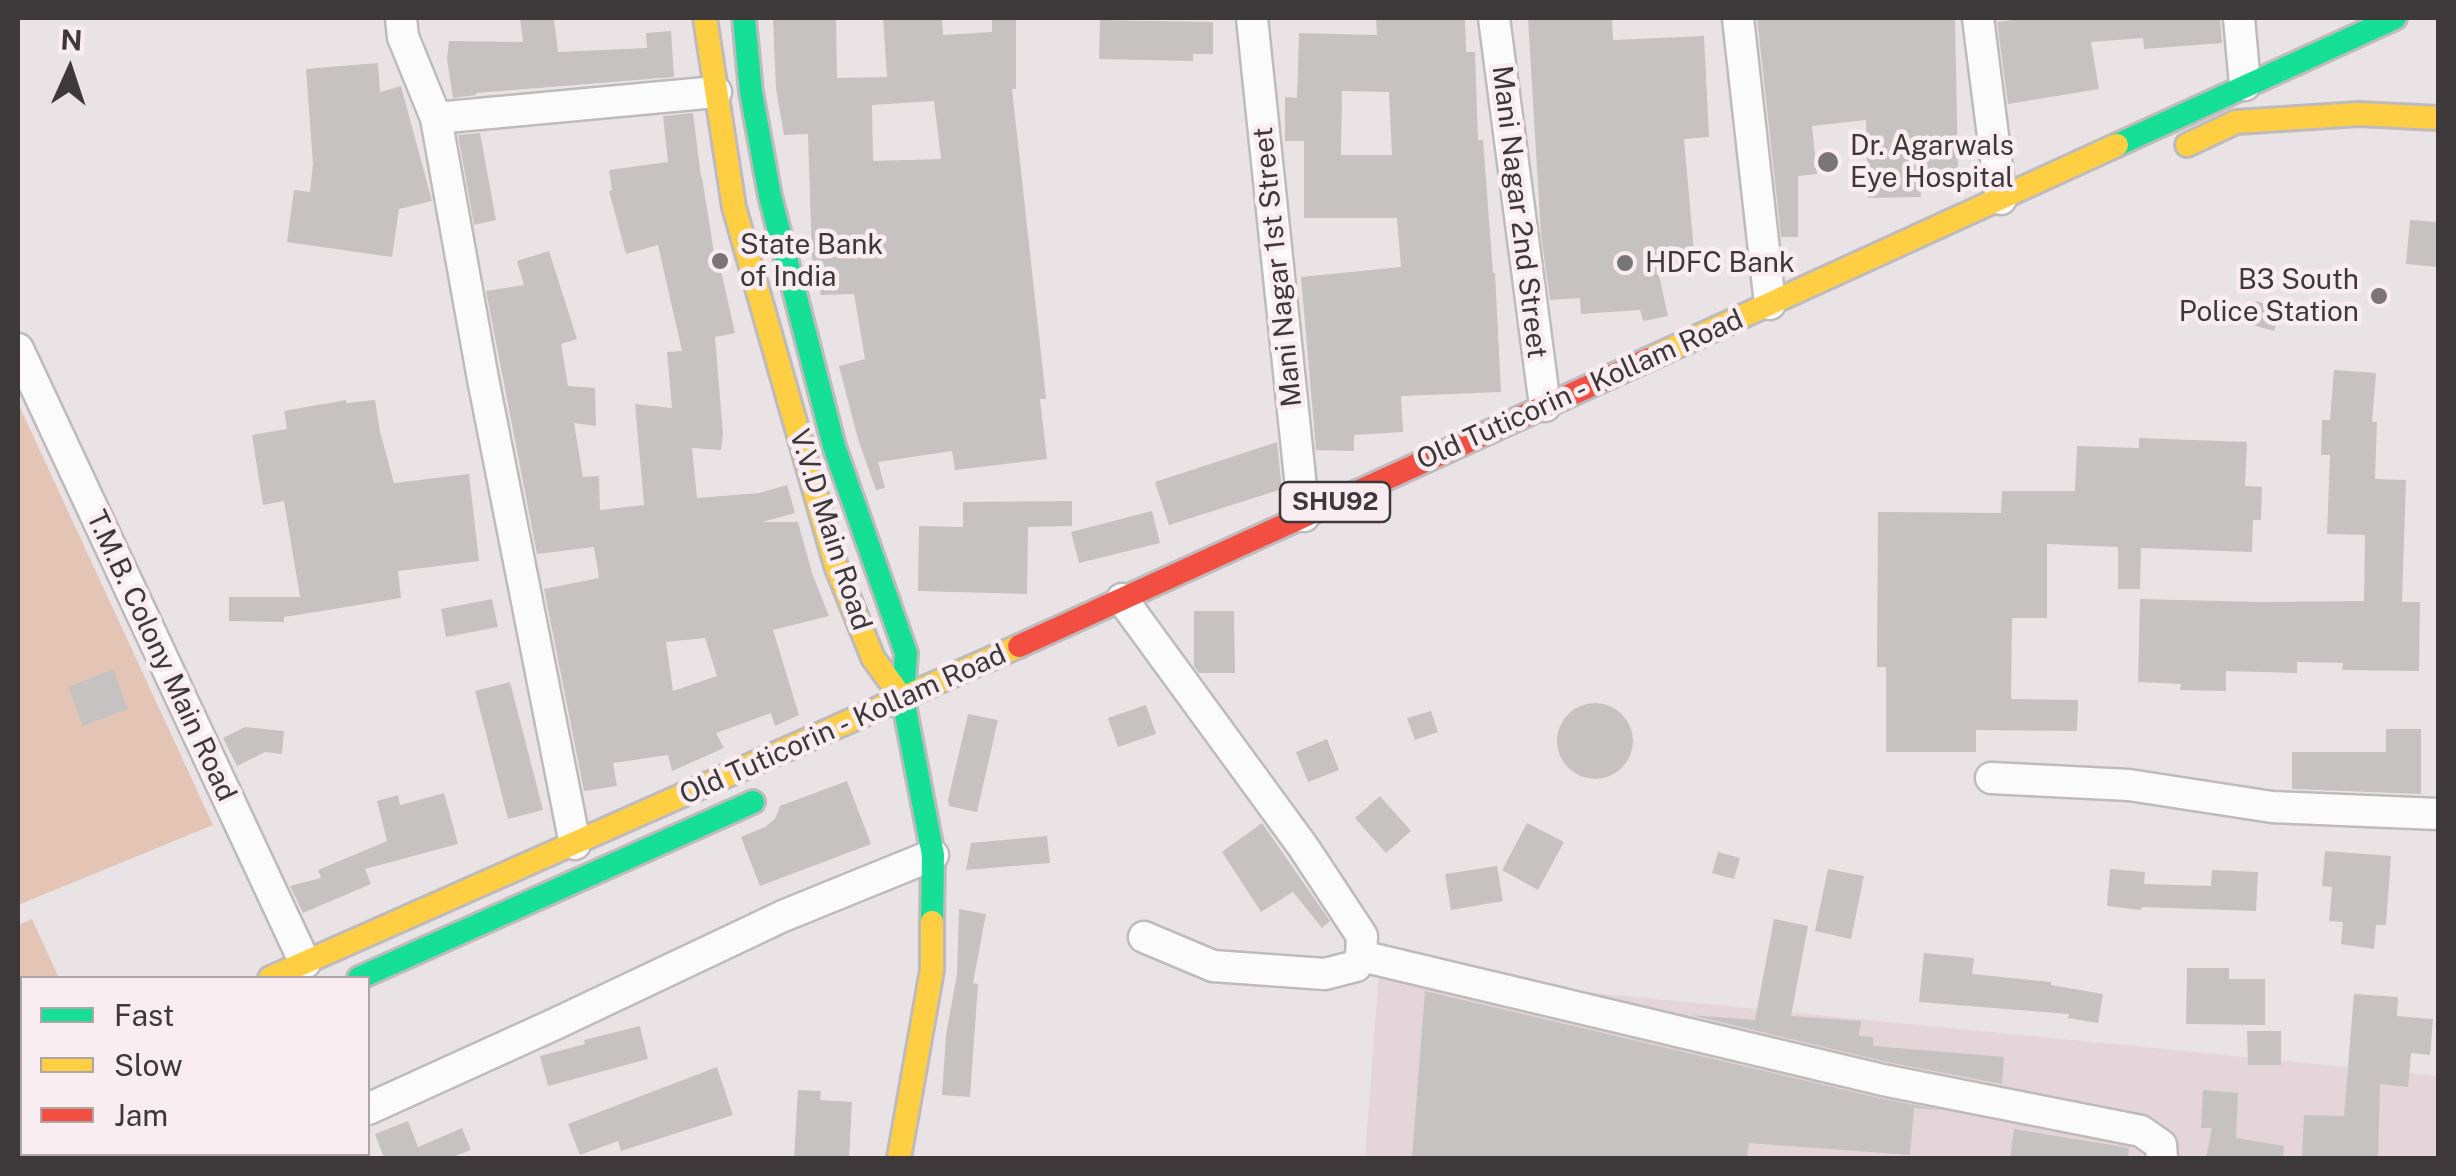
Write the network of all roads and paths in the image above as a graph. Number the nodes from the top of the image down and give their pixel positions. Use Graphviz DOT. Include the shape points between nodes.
graph roads {
  1 [pos="400,18"];
  2 [pos="705,18"];
  3 [pos="744,18"];
  4 [pos="1252,18"];
  5 [pos="1494,18"];
  6 [pos="1738,18"];
  7 [pos="1978,18"];
  8 [pos="2238,18"];
  9 [pos="2396,18"];
  10 [pos="2245,85"];
  11 [pos="716,92"];
  12 [pos="751,92"];
  13 [pos="436,118"];
  14 [pos="2438,118"];
  15 [pos="2164,155"];
  16 [pos="2000,199"];
  17 [pos="1770,304"];
  18 [pos="18,349"];
  19 [pos="1544,406"];
  20 [pos="1304,516"];
  21 [pos="1122,599"];
  22 [pos="903,699"];
  23 [pos="1991,778"];
  24 [pos="767,795"];
  25 [pos="2438,814"];
  26 [pos="575,844"];
  27 [pos="933,855"];
  28 [pos="1144,937"];
  29 [pos="1361,956"];
  30 [pos="304,963"];
  31 [pos="275,976"];
  32 [pos="363,976"];
  33 [pos="370,1108"];
  34 [pos="899,1158"];
  35 [pos="2162,1158"];
  1 -- 13 [label="street"];
  2 -- 11 [label="main road, V.V.D Main Road"];
  3 -- 12 [label="main road, V.V.D Main Road"];
  4 -- 20 [label="street, Mani Nagar 1st Street"];
  5 -- 19 [label="street, Mani Nagar 2nd Street"];
  6 -- 17 [label="street"];
  7 -- 16 [label="street"];
  8 -- 10 [label="street"];
  9 -- 10 [label="main road, Old Tuticorin - Kollam Road / SHU92"];
  10 -- 16 [label="main road, Old Tuticorin - Kollam Road / SHU92"];
  11 -- 12 [label="main road"];
  11 -- 13 [label="street"];
  11 -- 22 [label="main road, V.V.D Main Road" via="734,206 836,566 873,658"];
  12 -- 22 [label="main road, V.V.D Main Road" via="770,196 834,446 906,653"];
  13 -- 26 [label="street"];
  14 -- 15 [label="main road" via="2359,114 2236,122"];
  16 -- 17 [label="main road, Old Tuticorin - Kollam Road / SHU92"];
  17 -- 19 [label="main road, Old Tuticorin - Kollam Road / SHU92"];
  18 -- 30 [label="street, T.M.B. Colony Main Road"];
  19 -- 20 [label="main road, Old Tuticorin - Kollam Road / SHU92"];
  20 -- 21 [label="main road, Old Tuticorin - Kollam Road / SHU92"];
  21 -- 22 [label="main road, Old Tuticorin - Kollam Road / SHU92"];
  21 -- 29 [label="street" via="1328,882 1362,936"];
  22 -- 26 [label="main road, Old Tuticorin - Kollam Road / SHU92"];
  22 -- 27 [label="main road"];
  23 -- 25 [label="street" via="2129,785 2272,808"];
  24 -- 32 [label="main road"];
  26 -- 30 [label="main road, Old Tuticorin - Kollam Road / SHU92"];
  27 -- 33 [label="street" via="783,916"];
  27 -- 34 [label="main road" via="932,970"];
  28 -- 29 [label="street" via="1213,966 1268,971 1325,974 1356,966"];
  29 -- 35 [label="street" via="1883,1080 2142,1132 2161,1145"];
  30 -- 31 [label="main road, Old Tuticorin - Kollam Road / SHU92"];
}
